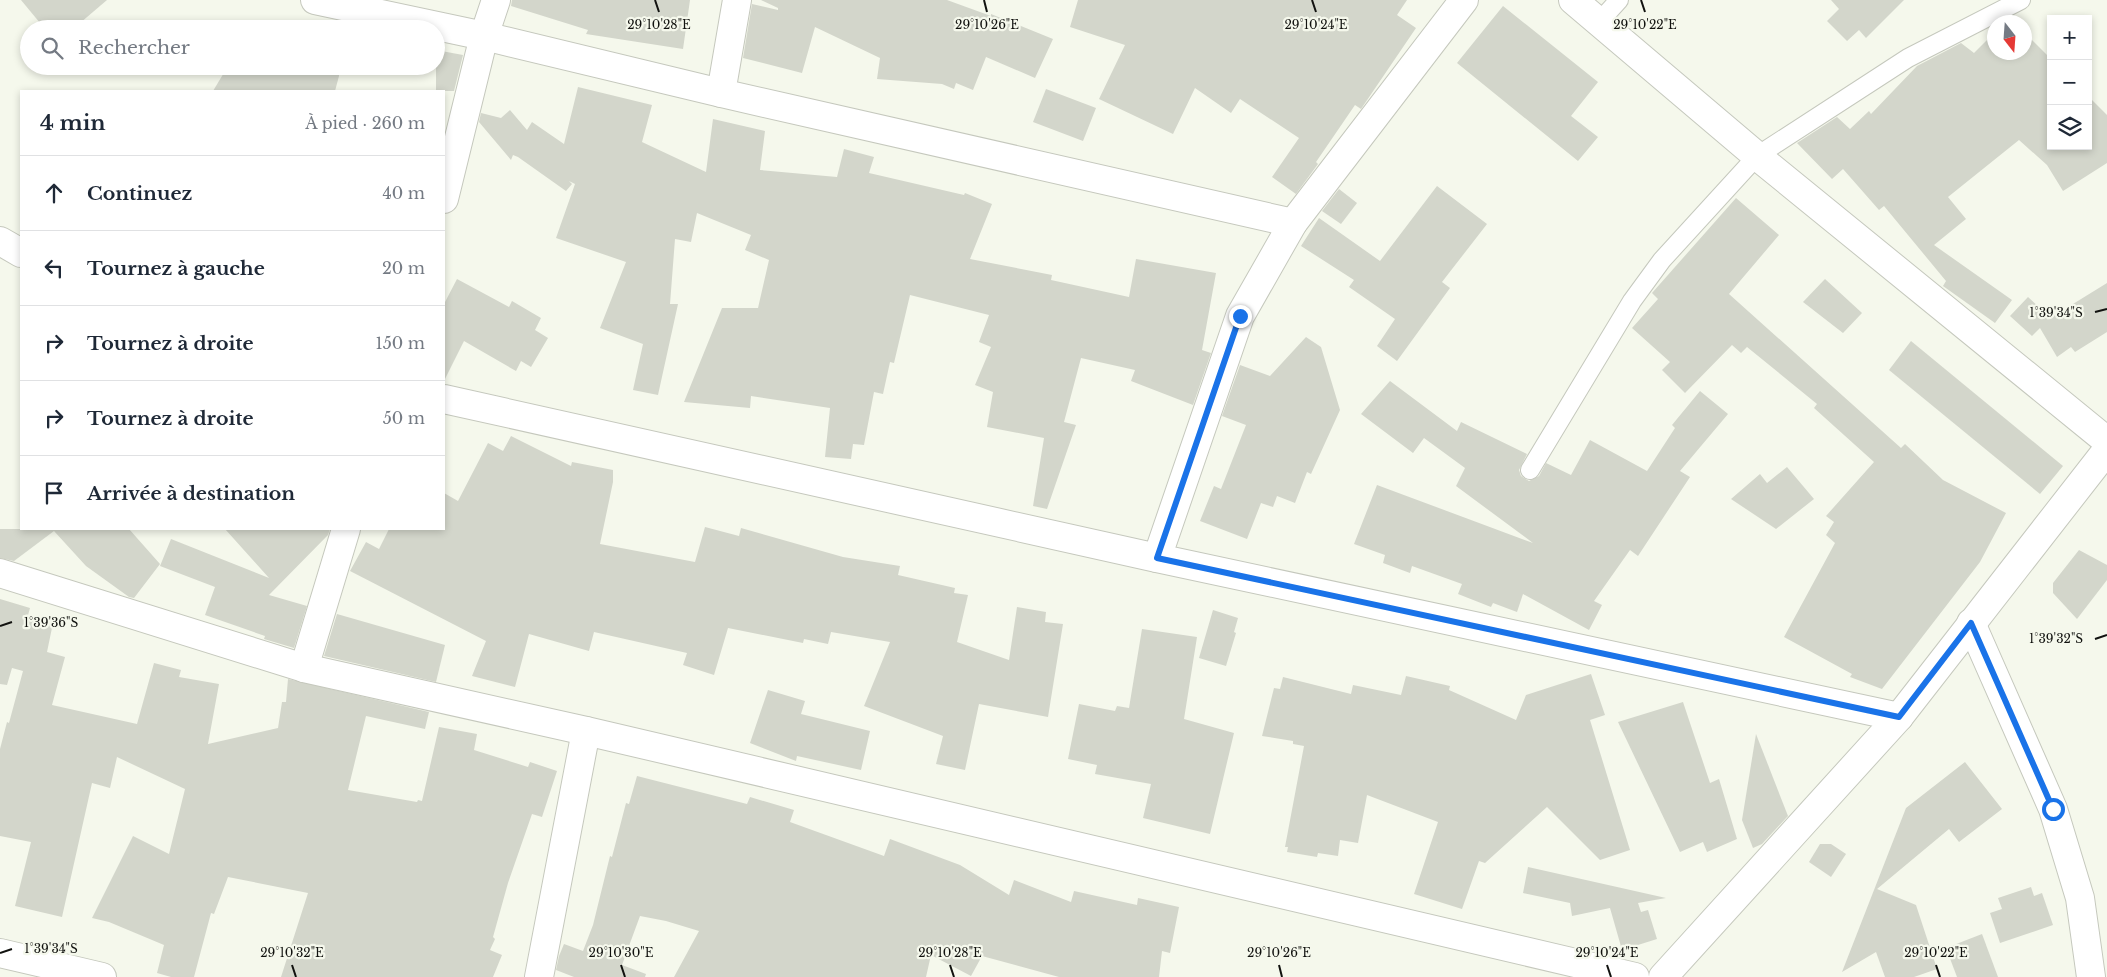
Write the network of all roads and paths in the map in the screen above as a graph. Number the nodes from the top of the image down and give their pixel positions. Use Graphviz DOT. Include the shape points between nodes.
graph roads {
  1 [pos="315,0"];
  2 [pos="496,0"];
  3 [pos="737,0"];
  4 [pos="1464,0"];
  5 [pos="1573,0"];
  6 [pos="1619,0"];
  7 [pos="2021,0"];
  8 [pos="409,20"];
  9 [pos="1599,22"];
  10 [pos="445,28"];
  11 [pos="484,36"];
  12 [pos="721,93"];
  13 [pos="1757,156"];
  14 [pos="445,196"];
  15 [pos="1293,222"];
  16 [pos="0,241"];
  17 [pos="20,252"];
  18 [pos="445,400"];
  19 [pos="2107,441"];
  20 [pos="2107,450"];
  21 [pos="1530,470"];
  22 [pos="346,530"];
  23 [pos="1157,558"];
  24 [pos="0,573"];
  25 [pos="1971,623"];
  26 [pos="304,668"];
  27 [pos="1899,717"];
  28 [pos="586,731"];
  29 [pos="0,953"];
  30 [pos="102,977"];
  31 [pos="539,977"];
  32 [pos="1635,977"];
  33 [pos="1663,977"];
  34 [pos="2091,977"];
  1 -- 8 [label="street"];
  2 -- 11 [label="street"];
  3 -- 12 [label="street"];
  4 -- 15 [label="street"];
  5 -- 9 [label="street"];
  6 -- 9 [label="lane"];
  7 -- 13 [label="lane" via="1908,58"];
  9 -- 13 [label="street"];
  10 -- 11 [label="street"];
  11 -- 12 [label="street"];
  11 -- 14 [label="street"];
  12 -- 15 [label="street"];
  13 -- 19 [label="street"];
  13 -- 21 [label="lane" via="1662,260 1637,294"];
  15 -- 23 [label="street" via="1240,316"];
  16 -- 17 [label="street"];
  18 -- 23 [label="street"];
  20 -- 25 [label="street"];
  22 -- 26 [label="street"];
  23 -- 27 [label="street"];
  24 -- 26 [label="street"];
  25 -- 27 [label="street"];
  25 -- 34 [label="street" via="2053,809 2080,898"];
  26 -- 28 [label="street"];
  27 -- 33 [label="street"];
  28 -- 31 [label="street"];
  28 -- 32 [label="street"];
  29 -- 30 [label="street"];
}
